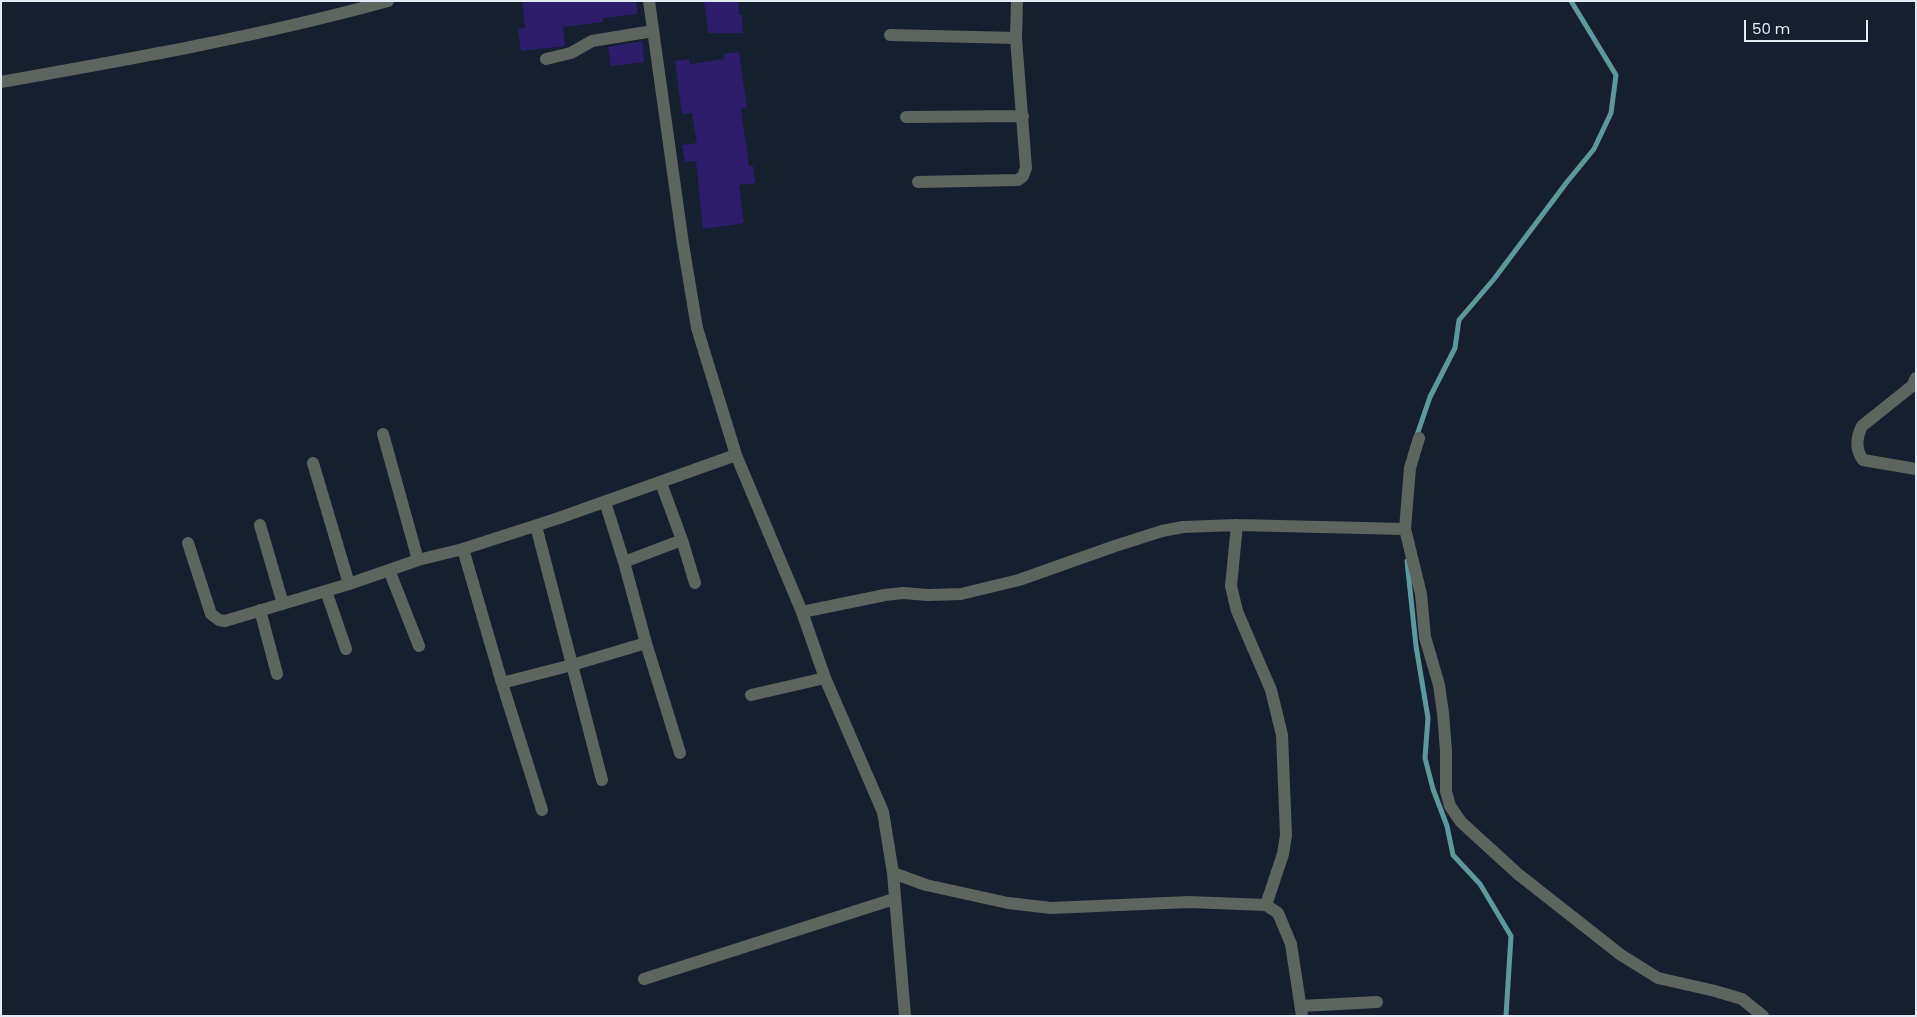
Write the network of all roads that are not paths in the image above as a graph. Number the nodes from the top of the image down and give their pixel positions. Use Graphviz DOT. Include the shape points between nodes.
graph roads {
  1 [pos="388,1"];
  2 [pos="649,1"];
  3 [pos="1017,1"];
  4 [pos="653,31"];
  5 [pos="890,34"];
  6 [pos="1016,38"];
  7 [pos="546,59"];
  8 [pos="1,82"];
  9 [pos="1024,116"];
  10 [pos="906,117"];
  11 [pos="918,182"];
  12 [pos="1916,378"];
  13 [pos="383,434"];
  14 [pos="1419,438"];
  15 [pos="736,455"];
  16 [pos="313,463"];
  17 [pos="1916,469"];
  18 [pos="661,483"];
  19 [pos="605,502"];
  20 [pos="260,525"];
  21 [pos="1237,525"];
  22 [pos="536,526"];
  23 [pos="1405,529"];
  24 [pos="682,540"];
  25 [pos="188,543"];
  26 [pos="463,549"];
  27 [pos="418,560"];
  28 [pos="624,562"];
  29 [pos="390,570"];
  30 [pos="695,583"];
  31 [pos="349,584"];
  32 [pos="326,590"];
  33 [pos="283,604"];
  34 [pos="260,610"];
  35 [pos="802,612"];
  36 [pos="646,643"];
  37 [pos="418,646"];
  38 [pos="346,649"];
  39 [pos="572,665"];
  40 [pos="278,674"];
  41 [pos="825,678"];
  42 [pos="502,683"];
  43 [pos="751,695"];
  44 [pos="680,752"];
  45 [pos="602,780"];
  46 [pos="542,810"];
  47 [pos="893,873"];
  48 [pos="894,899"];
  49 [pos="1266,905"];
  50 [pos="644,979"];
  51 [pos="1377,1002"];
  52 [pos="1302,1011"];
  53 [pos="905,1016"];
  54 [pos="1763,1016"];
  1 -- 8 [label="street" via="145,57"];
  2 -- 4 [label="street"];
  3 -- 6 [label="street"];
  4 -- 7 [label="street" via="592,41 571,53"];
  4 -- 15 [label="street" via="697,328"];
  5 -- 6 [label="street"];
  6 -- 9 [label="street"];
  9 -- 10 [label="street"];
  9 -- 11 [label="street" via="1026,168 1018,180"];
  12 -- 17 [label="street" via="1912,386 1862,426 1856,444 1863,460"];
  13 -- 27 [label="street"];
  14 -- 23 [label="street" via="1410,468"];
  15 -- 18 [label="street"];
  15 -- 35 [label="street"];
  16 -- 31 [label="street"];
  18 -- 19 [label="street"];
  18 -- 24 [label="street"];
  19 -- 22 [label="street"];
  19 -- 28 [label="street"];
  20 -- 33 [label="street"];
  21 -- 23 [label="street"];
  21 -- 35 [label="street" via="1162,531 1019,580 961,594 884,595"];
  21 -- 49 [label="street" via="1231,586 1237,610 1271,690 1282,735 1286,835"];
  22 -- 26 [label="street"];
  22 -- 39 [label="street"];
  23 -- 54 [label="street" via="1421,594 1425,637 1439,685 1446,751 1446,791 1450,806 1460,822 1518,874 1621,955 1658,978 1742,999"];
  24 -- 28 [label="street"];
  24 -- 30 [label="street"];
  25 -- 34 [label="street" via="211,614 225,621"];
  26 -- 27 [label="street"];
  26 -- 42 [label="street"];
  27 -- 29 [label="street"];
  28 -- 36 [label="street"];
  29 -- 31 [label="street"];
  29 -- 37 [label="street"];
  31 -- 32 [label="street"];
  32 -- 33 [label="street"];
  32 -- 38 [label="street"];
  33 -- 34 [label="street"];
  34 -- 40 [label="street"];
  35 -- 41 [label="street"];
  36 -- 39 [label="street"];
  36 -- 44 [label="street"];
  39 -- 42 [label="street"];
  39 -- 45 [label="street"];
  41 -- 43 [label="street"];
  41 -- 47 [label="street" via="883,812"];
  42 -- 46 [label="street"];
  47 -- 48 [label="street"];
  47 -- 49 [label="street" via="926,885 1008,903 1051,908 1189,902"];
  48 -- 50 [label="street"];
  48 -- 53 [label="street"];
  49 -- 52 [label="street" via="1278,913 1292,944"];
  51 -- 52 [label="street"];
}
